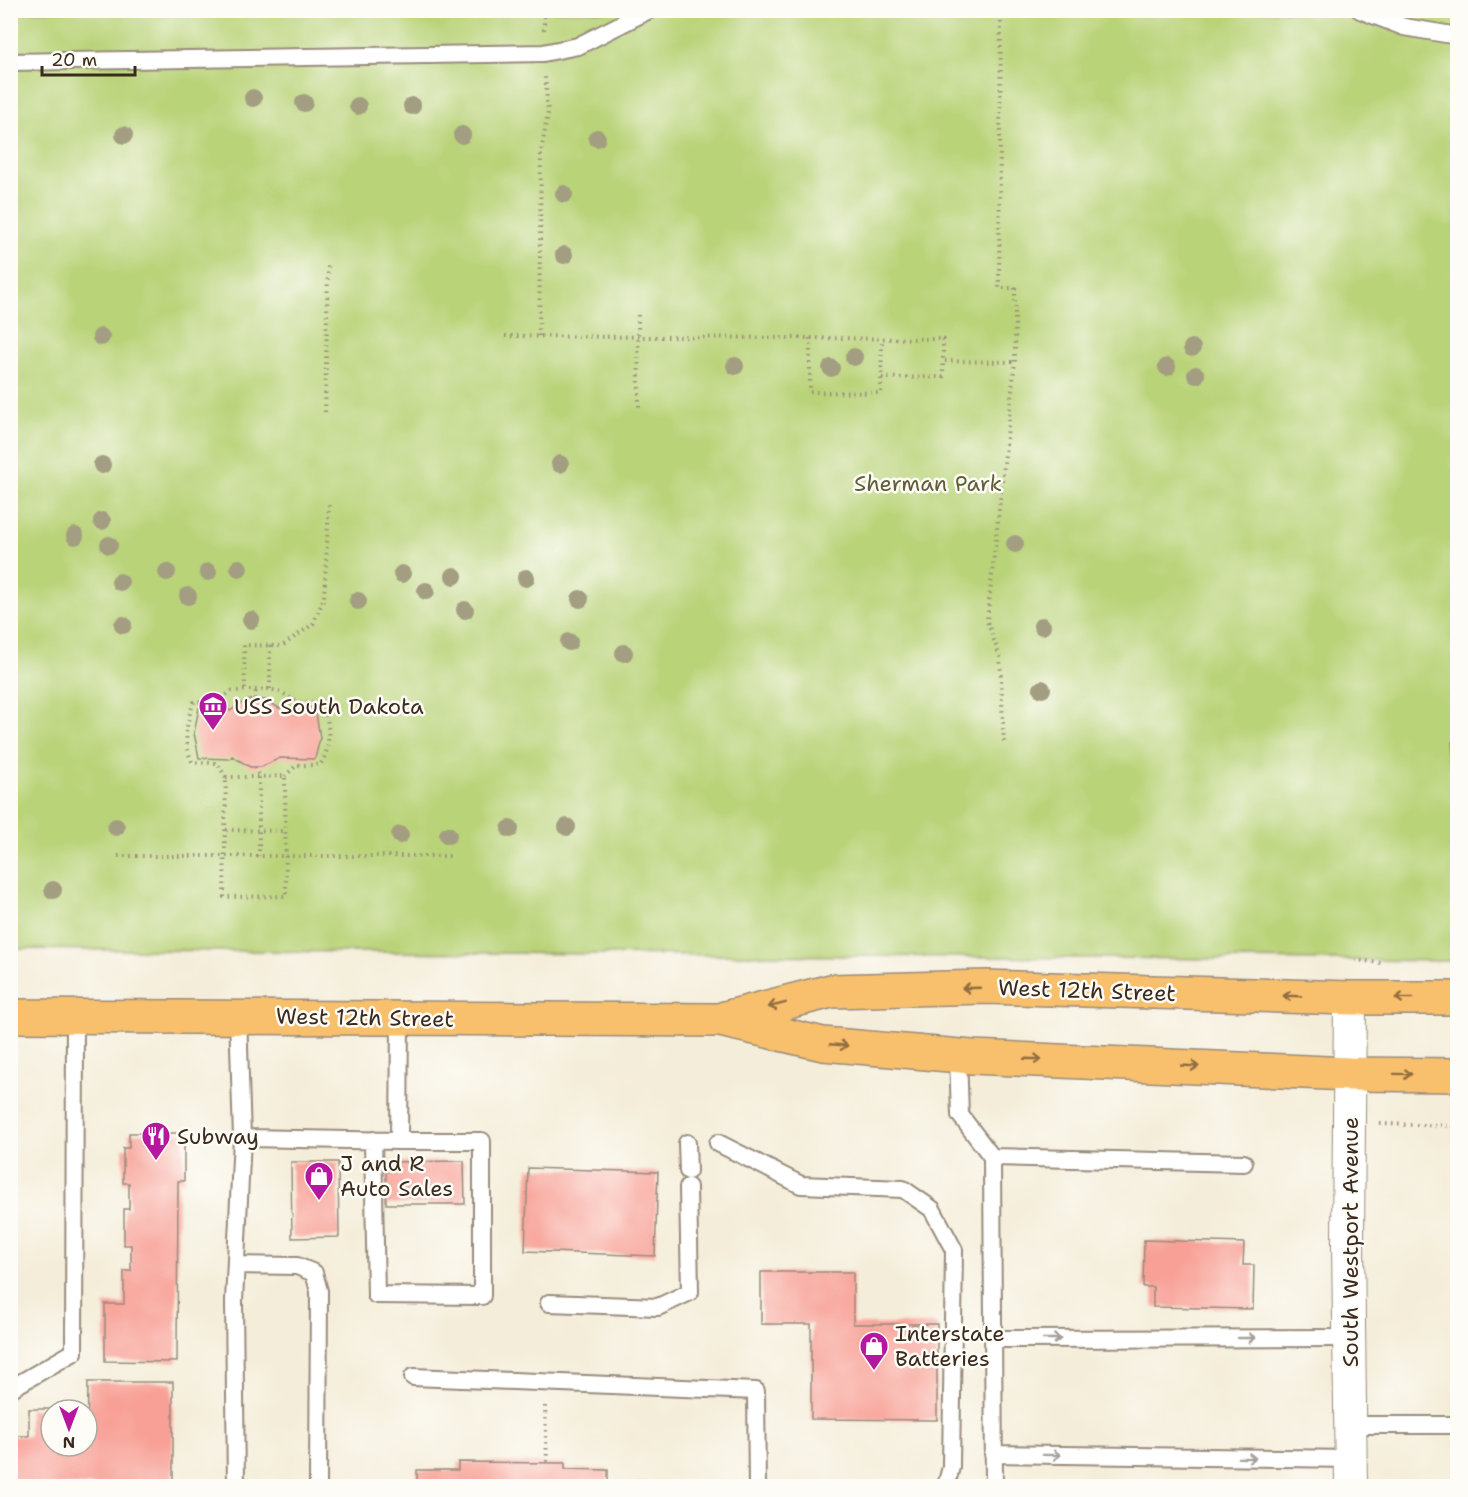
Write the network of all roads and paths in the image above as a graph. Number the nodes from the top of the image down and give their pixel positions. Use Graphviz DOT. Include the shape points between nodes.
graph roads {
  1 [pos="649,10"];
  2 [pos="1001,10"];
  3 [pos="1360,10"];
  4 [pos="1458,36"];
  5 [pos="543,53"];
  6 [pos="10,62"];
  7 [pos="328,265"];
  8 [pos="638,315"];
  9 [pos="505,336"];
  10 [pos="539,336"];
  11 [pos="638,337"];
  12 [pos="810,338"];
  13 [pos="882,339"];
  14 [pos="943,361"];
  15 [pos="1015,362"];
  16 [pos="882,378"];
  17 [pos="639,409"];
  18 [pos="325,412"];
  19 [pos="329,505"];
  20 [pos="270,645"];
  21 [pos="245,689"];
  22 [pos="255,689"];
  23 [pos="270,689"];
  24 [pos="255,699"];
  25 [pos="1004,744"];
  26 [pos="255,767"];
  27 [pos="226,777"];
  28 [pos="258,777"];
  29 [pos="285,777"];
  30 [pos="226,830"];
  31 [pos="259,830"];
  32 [pos="286,831"];
  33 [pos="118,856"];
  34 [pos="225,856"];
  35 [pos="259,856"];
  36 [pos="286,856"];
  37 [pos="452,856"];
  38 [pos="1350,998"];
  39 [pos="1458,998"];
  40 [pos="10,1016"];
  41 [pos="75,1016"];
  42 [pos="238,1016"];
  43 [pos="400,1017"];
  44 [pos="720,1020"];
  45 [pos="958,1055"];
  46 [pos="1349,1074"];
  47 [pos="1458,1076"];
  48 [pos="1349,1123"];
  49 [pos="1458,1126"];
  50 [pos="242,1138"];
  51 [pos="373,1140"];
  52 [pos="399,1141"];
  53 [pos="687,1143"];
  54 [pos="718,1143"];
  55 [pos="992,1157"];
  56 [pos="1244,1163"];
  57 [pos="236,1265"];
  58 [pos="549,1303"];
  59 [pos="1350,1338"];
  60 [pos="993,1339"];
  61 [pos="412,1377"];
  62 [pos="545,1382"];
  63 [pos="10,1389"];
  64 [pos="1351,1425"];
  65 [pos="1458,1425"];
  66 [pos="993,1454"];
  67 [pos="547,1462"];
  68 [pos="1351,1473"];
  69 [pos="236,1486"];
  70 [pos="318,1486"];
  71 [pos="757,1486"];
  72 [pos="946,1486"];
  73 [pos="994,1486"];
  1 -- 5 [label="lane" via="578,46"];
  2 -- 15 [label="path" via="999,288 1015,288"];
  3 -- 4 [label="lane" via="1404,27"];
  5 -- 6 [label="lane"];
  5 -- 10 [label="path" via="548,112 541,153"];
  7 -- 18 [label="path"];
  8 -- 11 [label="path"];
  9 -- 10 [label="path"];
  10 -- 11 [label="path"];
  11 -- 12 [label="path"];
  11 -- 17 [label="path"];
  12 -- 13 [label="path"];
  12 -- 16 [label="path" via="810,392 881,393"];
  13 -- 14 [label="path" via="943,339"];
  13 -- 16 [label="path"];
  14 -- 15 [label="path"];
  14 -- 16 [label="path" via="943,377"];
  15 -- 25 [label="path" via="987,621 1000,657"];
  19 -- 20 [label="path" via="324,598 313,624 282,646"];
  20 -- 21 [label="path" via="244,645"];
  20 -- 23 [label="path"];
  21 -- 22 [label="path"];
  21 -- 27 [label="path" via="232,691 216,702 194,702 189,714 186,750 192,762 217,763"];
  22 -- 23 [label="path"];
  22 -- 24 [label="path"];
  23 -- 29 [label="path" via="297,702 322,702 327,713 325,758 320,765 297,765"];
  26 -- 28 [label="path"];
  27 -- 28 [label="path"];
  27 -- 30 [label="path"];
  28 -- 29 [label="path"];
  28 -- 31 [label="path"];
  29 -- 32 [label="path"];
  30 -- 31 [label="path"];
  30 -- 34 [label="path"];
  31 -- 32 [label="path"];
  31 -- 35 [label="path"];
  32 -- 36 [label="path"];
  33 -- 34 [label="path"];
  34 -- 35 [label="path"];
  34 -- 36 [label="path" via="224,897 286,896"];
  35 -- 36 [label="path"];
  36 -- 37 [label="path"];
  39 -- 38 [label="main road, West 12th Street, one-way"];
  38 -- 44 [label="main road, West 12th Street, one-way" via="986,987 831,991"];
  38 -- 46 [label="street, South Westport Avenue"];
  40 -- 41 [label="main road, West 12th Street"];
  41 -- 42 [label="main road, West 12th Street"];
  41 -- 63 [label="lane" via="74,1352"];
  42 -- 43 [label="main road, West 12th Street"];
  42 -- 50 [label="lane"];
  43 -- 44 [label="main road, West 12th Street"];
  43 -- 52 [label="lane"];
  44 -- 45 [label="main road, West 12th Street, one-way" via="823,1044"];
  45 -- 46 [label="main road, West 12th Street, one-way"];
  45 -- 55 [label="lane" via="960,1115"];
  46 -- 47 [label="main road, West 12th Street, one-way"];
  46 -- 48 [label="street, South Westport Avenue"];
  48 -- 49 [label="path"];
  48 -- 59 [label="street, South Westport Avenue"];
  50 -- 51 [label="lane"];
  50 -- 57 [label="lane"];
  51 -- 52 [label="lane"];
  51 -- 52 [label="lane" via="376,1295 482,1296 482,1141"];
  53 -- 58 [label="lane" via="690,1292 658,1307"];
  54 -- 72 [label="lane" via="801,1185 903,1189 932,1209 954,1250 951,1467"];
  55 -- 56 [label="lane"];
  55 -- 60 [label="lane"];
  57 -- 69 [label="lane"];
  57 -- 70 [label="lane" via="297,1266 314,1273 320,1291"];
  60 -- 59 [label="lane, one-way"];
  59 -- 64 [label="street, South Westport Avenue"];
  60 -- 66 [label="lane"];
  61 -- 62 [label="lane"];
  62 -- 67 [label="path"];
  62 -- 71 [label="lane" via="756,1391"];
  64 -- 65 [label="lane"];
  64 -- 68 [label="street, South Westport Avenue"];
  66 -- 68 [label="lane, one-way"];
  66 -- 73 [label="lane"];
}
